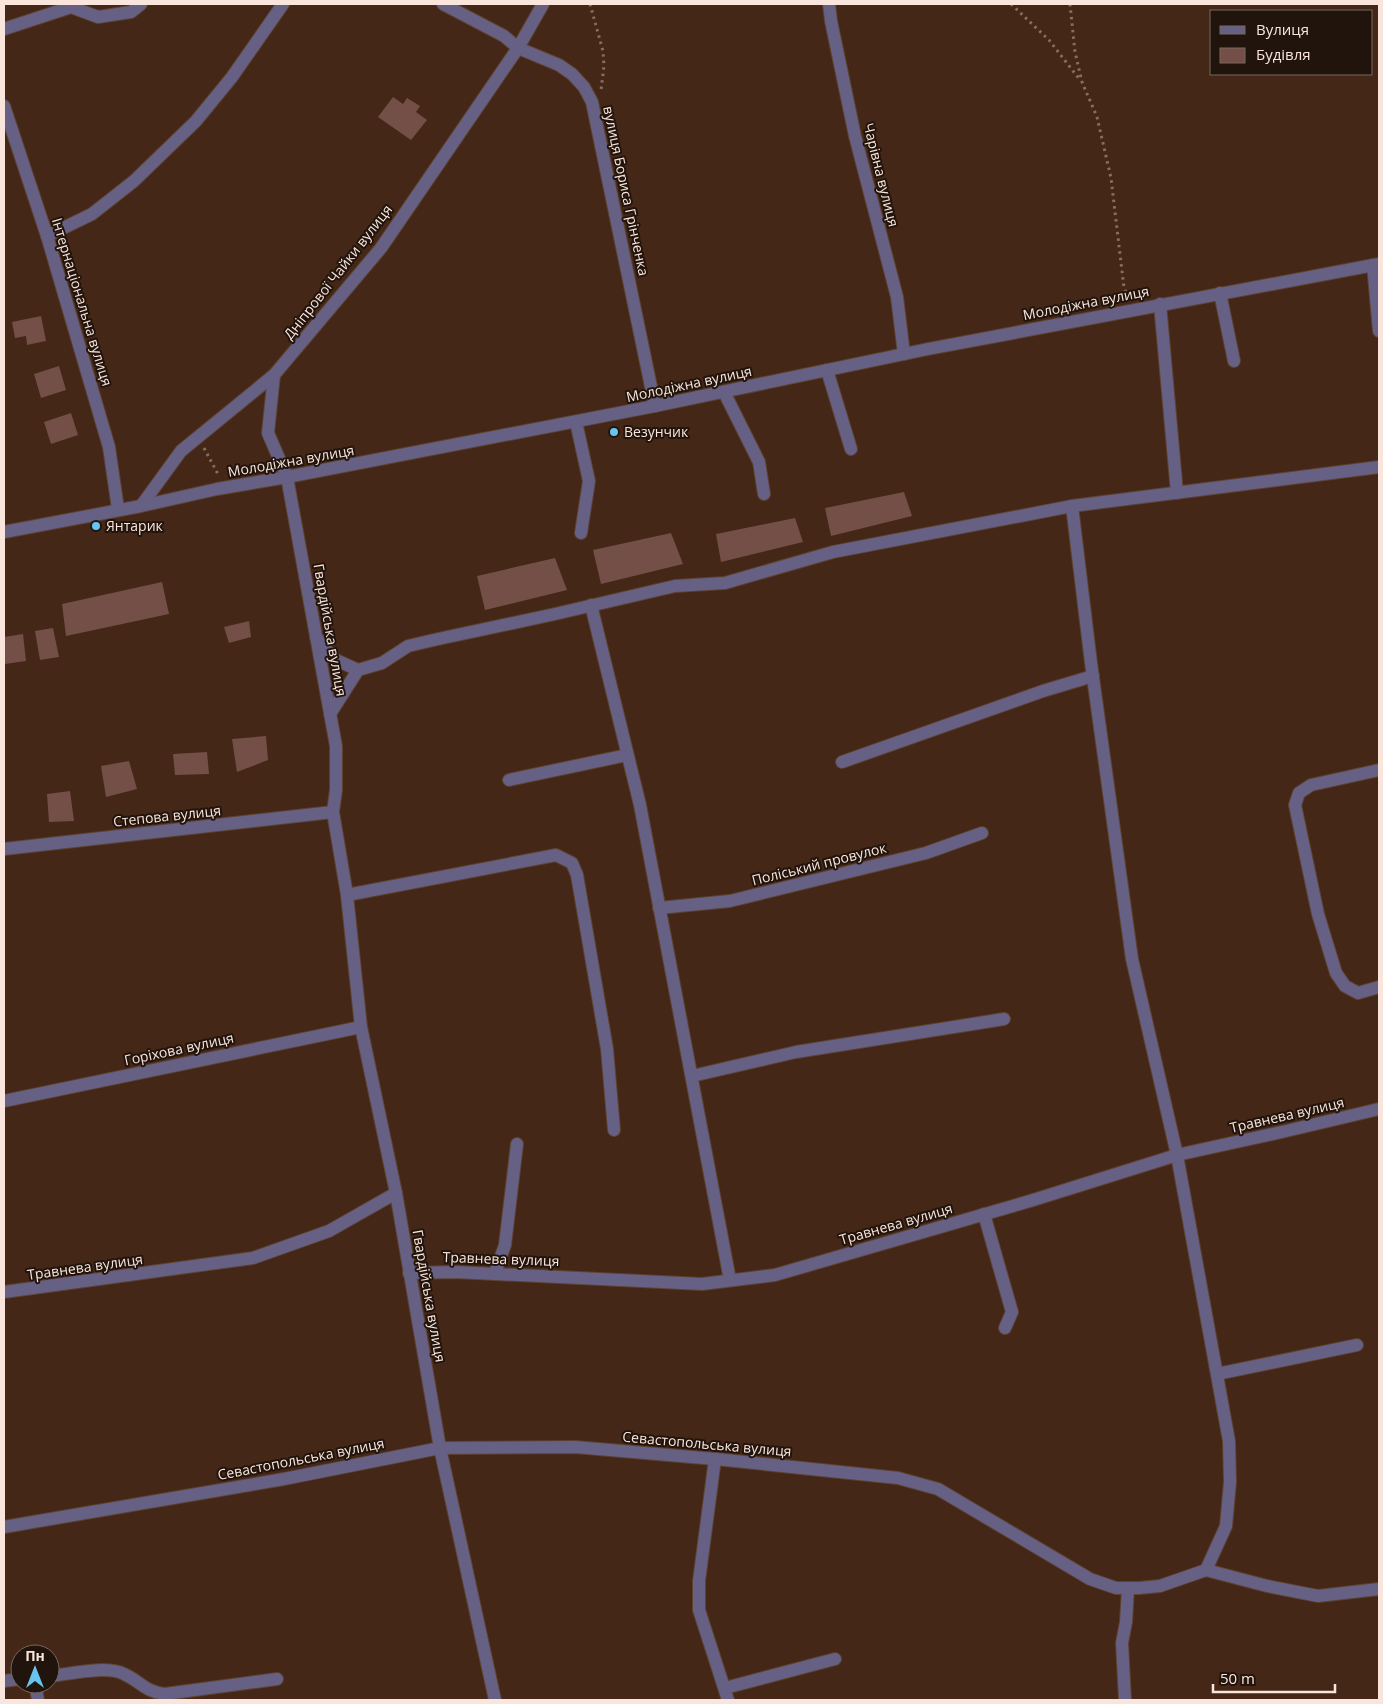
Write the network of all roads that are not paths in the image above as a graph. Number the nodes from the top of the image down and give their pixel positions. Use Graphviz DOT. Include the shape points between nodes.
graph roads {
  1 [pos="141,4"];
  2 [pos="283,4"];
  3 [pos="443,4"];
  4 [pos="543,4"];
  5 [pos="829,4"];
  6 [pos="72,5"];
  7 [pos="4,29"];
  8 [pos="518,48"];
  9 [pos="4,106"];
  10 [pos="47,236"];
  11 [pos="1376,264"];
  12 [pos="1220,293"];
  13 [pos="1160,304"];
  14 [pos="1379,331"];
  15 [pos="904,354"];
  16 [pos="1234,361"];
  17 [pos="827,370"];
  18 [pos="274,375"];
  19 [pos="724,392"];
  20 [pos="655,406"];
  21 [pos="576,422"];
  22 [pos="851,449"];
  23 [pos="1379,467"];
  24 [pos="286,477"];
  25 [pos="1177,493"];
  26 [pos="764,494"];
  27 [pos="141,506"];
  28 [pos="1072,506"];
  29 [pos="118,509"];
  30 [pos="4,532"];
  31 [pos="581,533"];
  32 [pos="591,605"];
  33 [pos="316,636"];
  34 [pos="358,670"];
  35 [pos="1093,676"];
  36 [pos="330,714"];
  37 [pos="627,756"];
  38 [pos="842,762"];
  39 [pos="1379,770"];
  40 [pos="509,780"];
  41 [pos="333,812"];
  42 [pos="982,833"];
  43 [pos="4,849"];
  44 [pos="346,894"];
  45 [pos="659,908"];
  46 [pos="1379,987"];
  47 [pos="1004,1019"];
  48 [pos="361,1027"];
  49 [pos="692,1076"];
  50 [pos="4,1100"];
  51 [pos="1379,1109"];
  52 [pos="614,1130"];
  53 [pos="518,1144"];
  54 [pos="1177,1155"];
  55 [pos="396,1193"];
  56 [pos="984,1214"];
  57 [pos="409,1273"];
  58 [pos="495,1274"];
  59 [pos="730,1280"];
  60 [pos="4,1292"];
  61 [pos="1005,1328"];
  62 [pos="1357,1345"];
  63 [pos="1217,1374"];
  64 [pos="440,1448"];
  65 [pos="715,1459"];
  66 [pos="4,1527"];
  67 [pos="1206,1570"];
  68 [pos="1128,1588"];
  69 [pos="1379,1589"];
  70 [pos="835,1660"];
  71 [pos="60,1675"];
  72 [pos="277,1679"];
  73 [pos="726,1694"];
  74 [pos="494,1700"];
  75 [pos="1125,1700"];
  1 -- 6 [label="street" via="131,12 98,17"];
  2 -- 10 [label="street" via="232,77 189,127 134,181 92,214"];
  3 -- 8 [label="street, вулиця Бориса Грінченка" via="504,36"];
  4 -- 8 [label="street, Дніпрової Чайки вулиця"];
  5 -- 15 [label="street, Чарівна вулиця" via="855,136 897,297"];
  6 -- 7 [label="street"];
  8 -- 18 [label="street, Дніпрової Чайки вулиця" via="381,248"];
  8 -- 20 [label="street, вулиця Бориса Грінченка" via="572,74 592,102"];
  9 -- 10 [label="street, Інтернаціональна вулиця"];
  10 -- 29 [label="street, Інтернаціональна вулиця" via="109,447"];
  11 -- 12 [label="street, Молодіжна вулиця"];
  11 -- 14 [label="street"];
  12 -- 13 [label="street, Молодіжна вулиця"];
  12 -- 16 [label="street"];
  13 -- 15 [label="street, Молодіжна вулиця"];
  13 -- 25 [label="street"];
  15 -- 17 [label="street, Молодіжна вулиця"];
  17 -- 19 [label="street, Молодіжна вулиця"];
  17 -- 22 [label="street"];
  18 -- 24 [label="street, Гвардійська вулиця" via="268,433"];
  18 -- 27 [label="street, Дніпрової Чайки вулиця" via="181,451"];
  19 -- 20 [label="street, Молодіжна вулиця"];
  19 -- 26 [label="street" via="759,462"];
  20 -- 21 [label="street, Молодіжна вулиця"];
  21 -- 24 [label="street, Молодіжна вулиця"];
  21 -- 31 [label="street" via="589,481"];
  23 -- 25 [label="street"];
  24 -- 27 [label="street, Молодіжна вулиця"];
  24 -- 33 [label="street, Гвардійська вулиця"];
  25 -- 28 [label="street"];
  27 -- 29 [label="street, Молодіжна вулиця"];
  28 -- 32 [label="street" via="833,552 725,583 675,586"];
  28 -- 35 [label="street"];
  29 -- 30 [label="street, Молодіжна вулиця"];
  32 -- 34 [label="street" via="408,646 382,663"];
  32 -- 37 [label="street"];
  33 -- 34 [label="street" via="334,659"];
  33 -- 36 [label="street, Гвардійська вулиця"];
  34 -- 36 [label="street"];
  35 -- 38 [label="street"];
  35 -- 54 [label="street" via="1132,959"];
  36 -- 41 [label="street, Гвардійська вулиця" via="336,746"];
  37 -- 40 [label="street"];
  37 -- 45 [label="street" via="640,805"];
  39 -- 46 [label="street" via="1311,785 1299,793 1295,805 1318,914 1336,973 1344,986 1358,993"];
  41 -- 43 [label="street, Степова вулиця"];
  41 -- 44 [label="street, Гвардійська вулиця"];
  42 -- 45 [label="street, Поліський провулок" via="926,853 730,901"];
  44 -- 48 [label="street, Гвардійська вулиця"];
  44 -- 52 [label="street" via="556,855 572,863 577,876 607,1049"];
  45 -- 49 [label="street"];
  47 -- 49 [label="street" via="796,1052"];
  48 -- 50 [label="street, Горіхова вулиця"];
  48 -- 55 [label="street, Гвардійська вулиця"];
  49 -- 59 [label="street"];
  51 -- 54 [label="street, Травнева вулиця"];
  53 -- 58 [label="street" via="505,1245"];
  54 -- 56 [label="street, Травнева вулиця"];
  54 -- 63 [label="street"];
  55 -- 57 [label="street, Гвардійська вулиця"];
  55 -- 60 [label="street, Травнева вулиця" via="329,1231 253,1258"];
  56 -- 59 [label="street, Травнева вулиця" via="775,1274"];
  56 -- 61 [label="street" via="1012,1312"];
  57 -- 58 [label="street, Травнева вулиця"];
  57 -- 64 [label="street, Гвардійська вулиця"];
  58 -- 59 [label="street, Травнева вулиця" via="702,1284"];
  62 -- 63 [label="street"];
  63 -- 67 [label="street" via="1229,1441 1230,1482 1226,1526"];
  64 -- 65 [label="street, Севастопольська вулиця" via="575,1447"];
  64 -- 66 [label="street, Севастопольська вулиця" via="284,1479"];
  64 -- 74 [label="street, Гвардійська вулиця"];
  65 -- 68 [label="street, Севастопольська вулиця" via="898,1478 938,1489 1090,1579 1116,1588"];
  65 -- 73 [label="street" via="699,1581 699,1610"];
  67 -- 68 [label="street, Севастопольська вулиця" via="1160,1586"];
  67 -- 69 [label="street" via="1318,1596"];
  68 -- 75 [label="street" via="1122,1643"];
  70 -- 73 [label="street"];
  71 -- 72 [label="street" via="108,1670 124,1673 155,1693 165,1694"];
}
